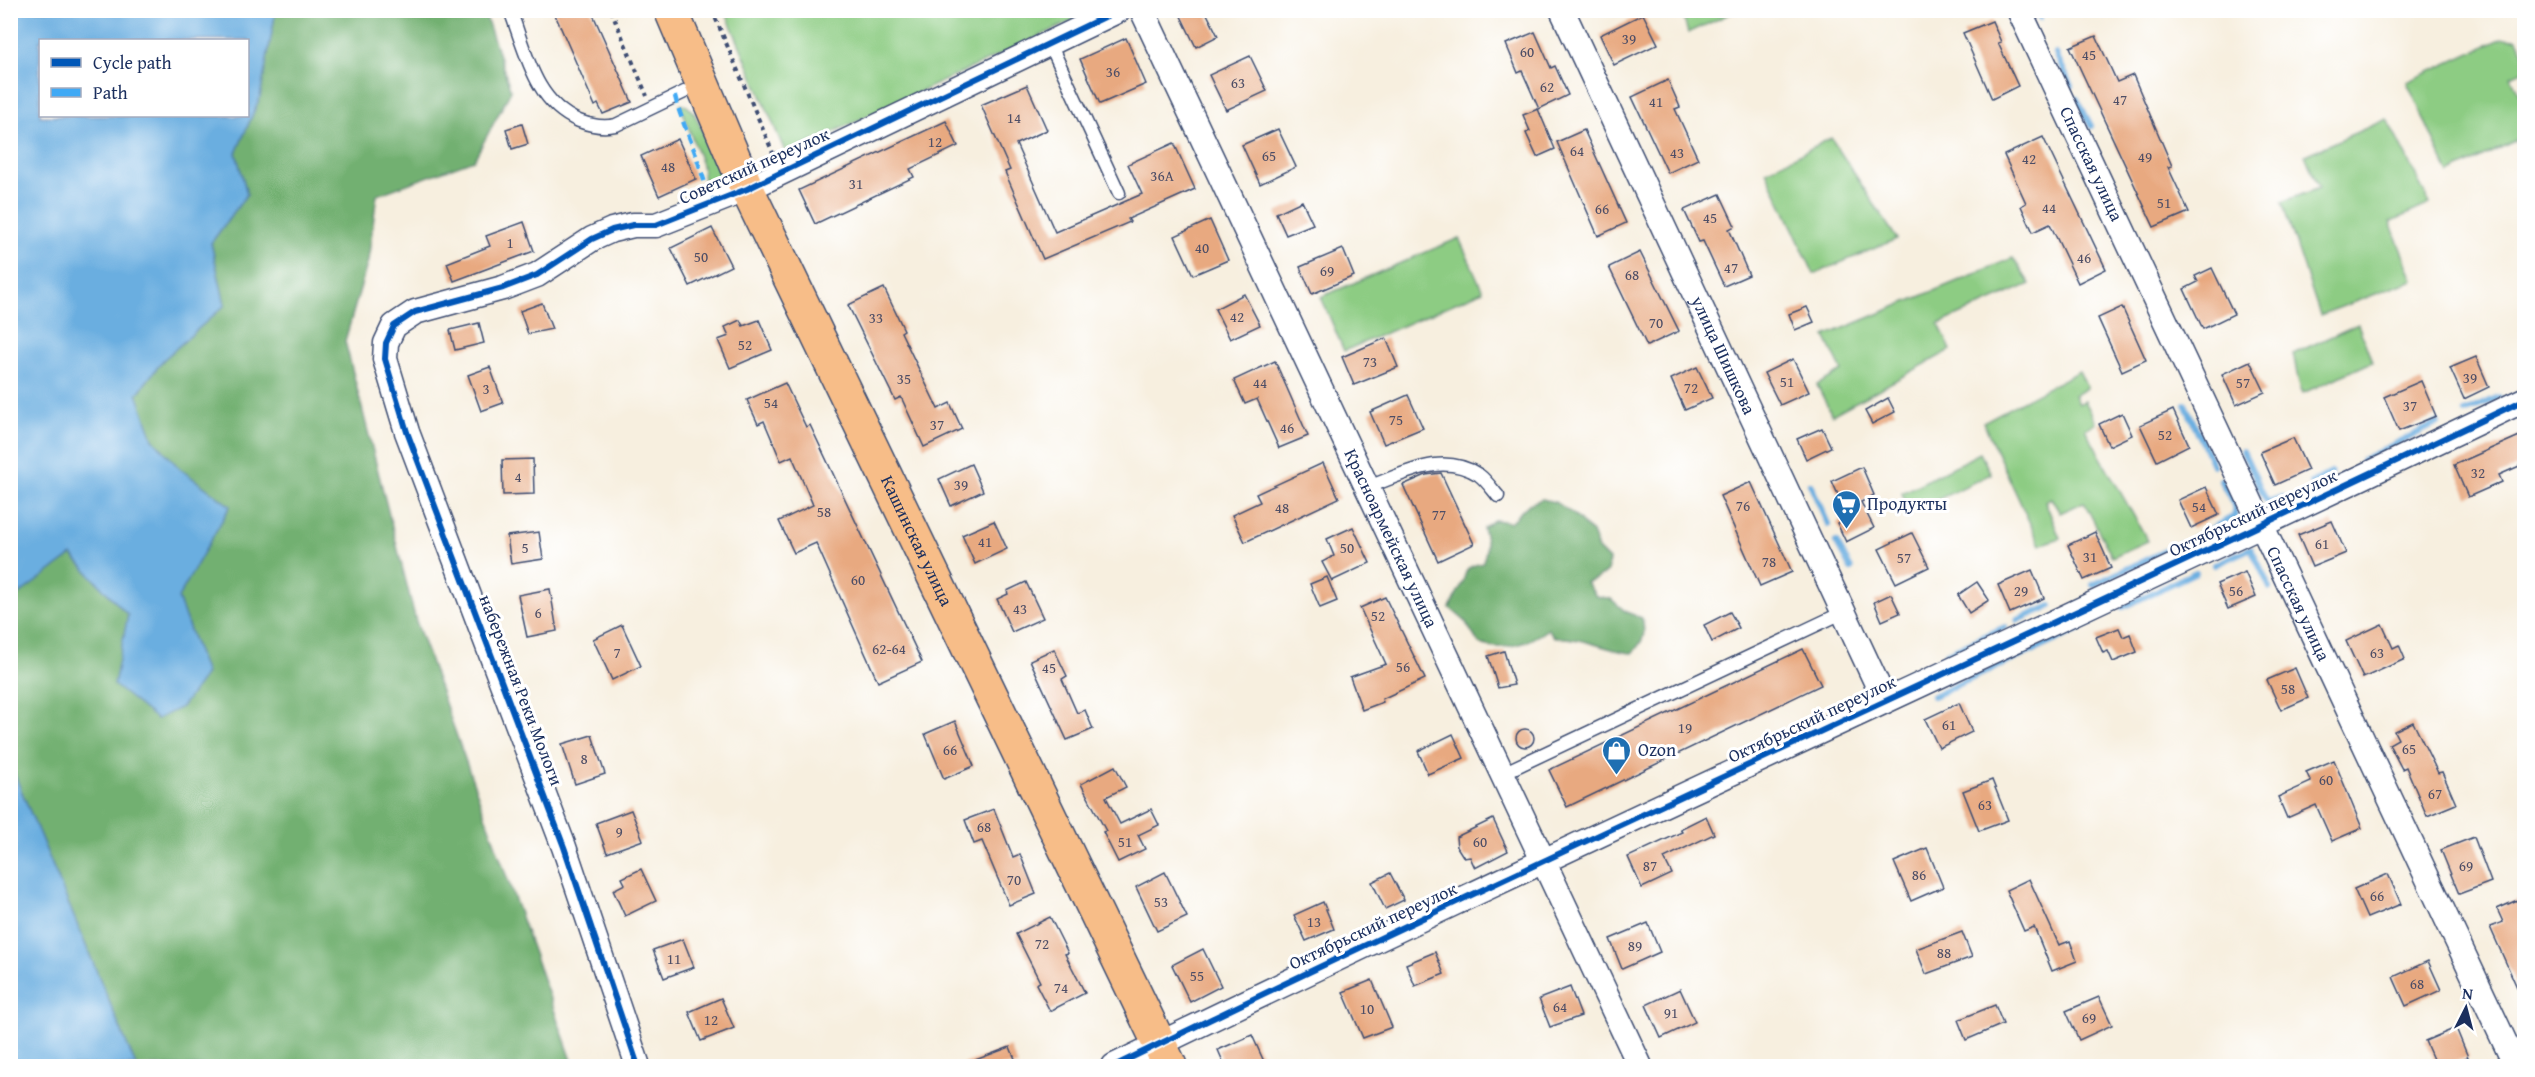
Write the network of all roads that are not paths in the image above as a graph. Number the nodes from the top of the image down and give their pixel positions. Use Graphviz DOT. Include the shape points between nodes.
graph roads {
  1 [pos="510,10"];
  2 [pos="671,10"];
  3 [pos="1119,10"];
  4 [pos="1142,10"];
  5 [pos="1562,10"];
  6 [pos="2019,10"];
  7 [pos="1050,44"];
  8 [pos="702,84"];
  9 [pos="747,189"];
  10 [pos="1119,193"];
  11 [pos="394,326"];
  12 [pos="2524,400"];
  13 [pos="1368,487"];
  14 [pos="1498,496"];
  15 [pos="2261,527"];
  16 [pos="1844,612"];
  17 [pos="1885,701"];
  18 [pos="1503,773"];
  19 [pos="1544,861"];
  20 [pos="1164,1056"];
  21 [pos="638,1066"];
  22 [pos="1114,1066"];
  23 [pos="1640,1066"];
  24 [pos="2516,1066"];
  1 -- 8 [label="lane" via="546,99 585,123 616,125"];
  2 -- 8 [label="main road, Кашинская улица"];
  3 -- 7 [label="street, Советский переулок"];
  4 -- 13 [label="street, Красноармейская улица"];
  5 -- 16 [label="street, улица Шишкова"];
  6 -- 15 [label="street, Спасская улица"];
  7 -- 9 [label="street, Советский переулок"];
  7 -- 10 [label="lane"];
  8 -- 9 [label="main road, Кашинская улица"];
  9 -- 11 [label="street, Советский переулок" via="656,225 612,230 537,275 415,312"];
  9 -- 20 [label="main road, Кашинская улица"];
  11 -- 21 [label="street, набережная Реки Мологи" via="386,343 388,375 564,847"];
  12 -- 15 [label="street, Октябрьский переулок"];
  13 -- 14 [label="lane" via="1447,463 1481,476"];
  13 -- 18 [label="street, Красноармейская улица"];
  15 -- 17 [label="street, Октябрьский переулок"];
  15 -- 24 [label="street, Спасская улица"];
  16 -- 17 [label="street, улица Шишкова"];
  16 -- 18 [label="lane"];
  17 -- 19 [label="street, Октябрьский переулок"];
  18 -- 19 [label="street, Красноармейская улица"];
  19 -- 20 [label="street, Октябрьский переулок"];
  19 -- 23 [label="street, Красноармейская улица"];
  20 -- 22 [label="street, Октябрьский переулок"];
}
